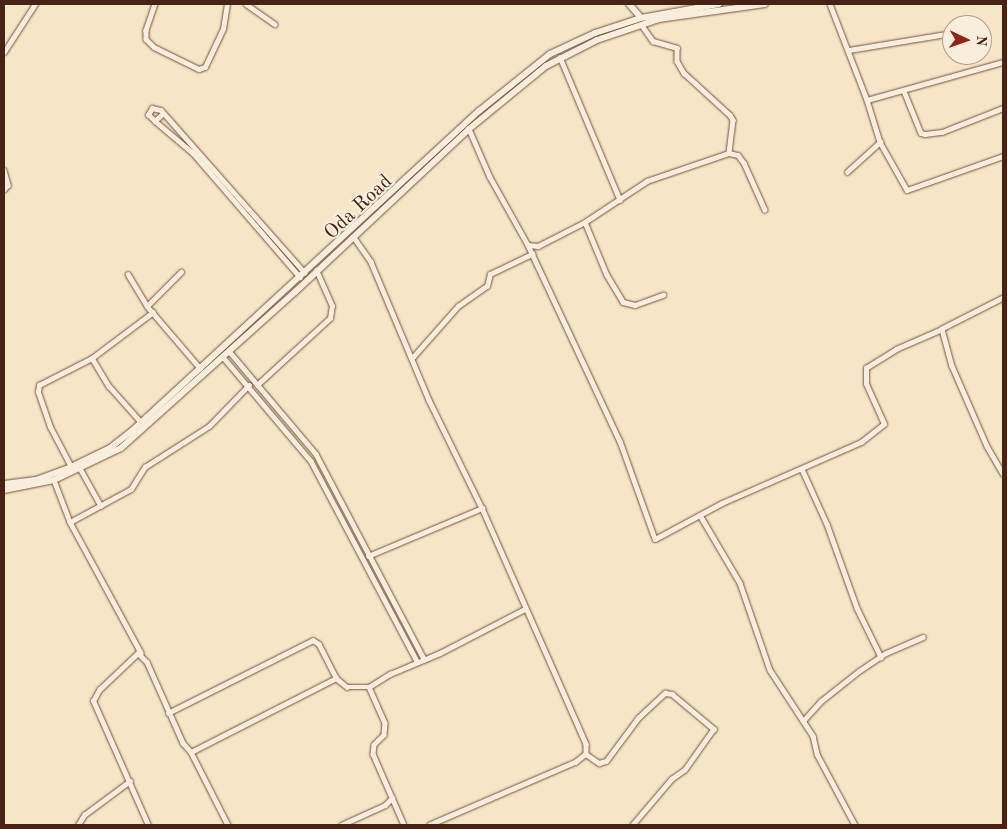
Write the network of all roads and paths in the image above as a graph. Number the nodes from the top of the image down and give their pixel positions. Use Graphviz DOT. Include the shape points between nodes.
graph roads {
  1 [pos="35,4"];
  2 [pos="155,4"];
  3 [pos="227,4"];
  4 [pos="246,4"];
  5 [pos="629,4"];
  6 [pos="718,4"];
  7 [pos="765,4"];
  8 [pos="830,4"];
  9 [pos="641,21"];
  10 [pos="275,24"];
  11 [pos="942,35"];
  12 [pos="849,50"];
  13 [pos="4,52"];
  14 [pos="560,58"];
  15 [pos="1003,62"];
  16 [pos="904,91"];
  17 [pos="867,100"];
  18 [pos="1003,108"];
  19 [pos="162,115"];
  20 [pos="155,121"];
  21 [pos="469,130"];
  22 [pos="880,142"];
  23 [pos="729,152"];
  24 [pos="1003,156"];
  25 [pos="207,167"];
  26 [pos="4,170"];
  27 [pos="847,172"];
  28 [pos="4,190"];
  29 [pos="620,200"];
  30 [pos="765,210"];
  31 [pos="585,222"];
  32 [pos="354,236"];
  33 [pos="528,246"];
  34 [pos="532,254"];
  35 [pos="316,270"];
  36 [pos="181,272"];
  37 [pos="128,274"];
  38 [pos="302,275"];
  39 [pos="663,295"];
  40 [pos="1003,298"];
  41 [pos="277,304"];
  42 [pos="147,306"];
  43 [pos="153,312"];
  44 [pos="942,329"];
  45 [pos="229,351"];
  46 [pos="223,357"];
  47 [pos="413,357"];
  48 [pos="92,358"];
  49 [pos="200,368"];
  50 [pos="258,384"];
  51 [pos="250,387"];
  52 [pos="141,422"];
  53 [pos="320,461"];
  54 [pos="313,465"];
  55 [pos="71,467"];
  56 [pos="802,469"];
  57 [pos="81,470"];
  58 [pos="1003,474"];
  59 [pos="54,480"];
  60 [pos="4,484"];
  61 [pos="4,490"];
  62 [pos="101,506"];
  63 [pos="482,508"];
  64 [pos="700,515"];
  65 [pos="70,522"];
  66 [pos="370,555"];
  67 [pos="364,558"];
  68 [pos="525,609"];
  69 [pos="924,637"];
  70 [pos="141,653"];
  71 [pos="882,657"];
  72 [pos="424,659"];
  73 [pos="417,661"];
  74 [pos="336,678"];
  75 [pos="368,687"];
  76 [pos="168,713"];
  77 [pos="804,720"];
  78 [pos="191,752"];
  79 [pos="586,754"];
  80 [pos="130,781"];
  81 [pos="392,798"];
  82 [pos="78,825"];
  83 [pos="148,825"];
  84 [pos="228,825"];
  85 [pos="341,825"];
  86 [pos="404,825"];
  87 [pos="430,825"];
  88 [pos="633,825"];
  89 [pos="855,825"];
  1 -- 13 [label="street"];
  2 -- 3 [label="street" via="146,39 154,47 200,68 205,67 222,29"];
  4 -- 10 [label="street"];
  5 -- 9 [label="street"];
  6 -- 9 [label="street, Oda Road"];
  7 -- 9 [label="street, Oda Road"];
  8 -- 12 [label="street"];
  9 -- 14 [label="street, Oda Road"];
  9 -- 23 [label="street" via="653,42 677,48 677,60 684,73 730,115 733,120"];
  9 -- 38 [label="street, Oda Road" via="595,33 550,54 533,66 479,111"];
  11 -- 12 [label="street"];
  12 -- 17 [label="street"];
  14 -- 21 [label="street, Oda Road" via="526,81"];
  14 -- 29 [label="street"];
  15 -- 16 [label="street"];
  16 -- 17 [label="street"];
  16 -- 18 [label="street" via="920,134 942,132"];
  17 -- 22 [label="street"];
  19 -- 20 [label="street"];
  19 -- 20 [label="street" via="156,107 150,110 149,117"];
  19 -- 25 [label="street"];
  20 -- 25 [label="street"];
  21 -- 32 [label="street, Oda Road"];
  21 -- 33 [label="street" via="490,177"];
  22 -- 24 [label="street" via="903,188 911,191"];
  22 -- 27 [label="street"];
  23 -- 29 [label="street" via="646,181"];
  23 -- 30 [label="street" via="738,155 744,163"];
  25 -- 38 [label="street"];
  26 -- 28 [label="street" via="8,185"];
  29 -- 31 [label="street"];
  31 -- 33 [label="street" via="538,246"];
  31 -- 39 [label="street" via="607,276 624,302 635,305"];
  32 -- 35 [label="street, Oda Road"];
  32 -- 47 [label="street" via="371,262"];
  33 -- 34 [label="street"];
  34 -- 47 [label="street" via="490,274 487,286 458,306"];
  34 -- 64 [label="street" via="620,441 655,539"];
  35 -- 41 [label="street, Oda Road"];
  35 -- 50 [label="street" via="332,306 330,318"];
  36 -- 42 [label="street"];
  37 -- 42 [label="street"];
  38 -- 41 [label="street, Oda Road"];
  40 -- 44 [label="street"];
  41 -- 45 [label="street, Oda Road"];
  41 -- 49 [label="street, Oda Road"];
  42 -- 43 [label="street"];
  43 -- 48 [label="street"];
  43 -- 49 [label="street"];
  44 -- 56 [label="street" via="896,349 866,368 866,384 884,424 861,442"];
  44 -- 58 [label="street" via="952,366 987,446"];
  45 -- 46 [label="street, Oda Road"];
  45 -- 50 [label="street"];
  46 -- 51 [label="street"];
  46 -- 57 [label="street, Oda Road" via="120,448"];
  47 -- 63 [label="street" via="429,400"];
  48 -- 52 [label="street" via="109,386"];
  48 -- 55 [label="street" via="39,385 37,389 50,428"];
  49 -- 52 [label="street, Oda Road"];
  50 -- 51 [label="street"];
  50 -- 53 [label="street"];
  51 -- 54 [label="street"];
  51 -- 62 [label="street" via="208,426 154,460 131,488"];
  52 -- 55 [label="street, Oda Road" via="110,448"];
  53 -- 54 [label="street"];
  53 -- 66 [label="street"];
  54 -- 67 [label="street"];
  55 -- 60 [label="street, Oda Road" via="36,480"];
  56 -- 64 [label="street"];
  56 -- 71 [label="street" via="827,524 857,608"];
  57 -- 59 [label="street, Oda Road"];
  57 -- 62 [label="street"];
  59 -- 61 [label="street, Oda Road"];
  59 -- 65 [label="street"];
  62 -- 65 [label="street"];
  63 -- 66 [label="street"];
  63 -- 68 [label="street"];
  64 -- 77 [label="street" via="740,583 770,670"];
  65 -- 70 [label="street"];
  66 -- 67 [label="street"];
  66 -- 72 [label="street"];
  67 -- 73 [label="street"];
  68 -- 72 [label="street"];
  68 -- 79 [label="street" via="583,736"];
  69 -- 71 [label="street"];
  70 -- 76 [label="street"];
  70 -- 80 [label="street" via="134,654 92,701"];
  71 -- 77 [label="street" via="838,687"];
  72 -- 73 [label="street"];
  73 -- 75 [label="street"];
  74 -- 75 [label="street" via="347,687"];
  74 -- 76 [label="street" via="319,644 313,640"];
  74 -- 78 [label="street"];
  75 -- 81 [label="street" via="385,723 384,735 374,746 373,754"];
  76 -- 78 [label="street"];
  77 -- 89 [label="street"];
  78 -- 84 [label="street"];
  79 -- 87 [label="street" via="576,762"];
  79 -- 88 [label="street" via="599,763 606,761 638,718 665,694 672,694 714,729 684,770 672,779"];
  80 -- 82 [label="street" via="84,815"];
  80 -- 83 [label="street"];
  81 -- 85 [label="street" via="385,805"];
  81 -- 86 [label="street"];
}
